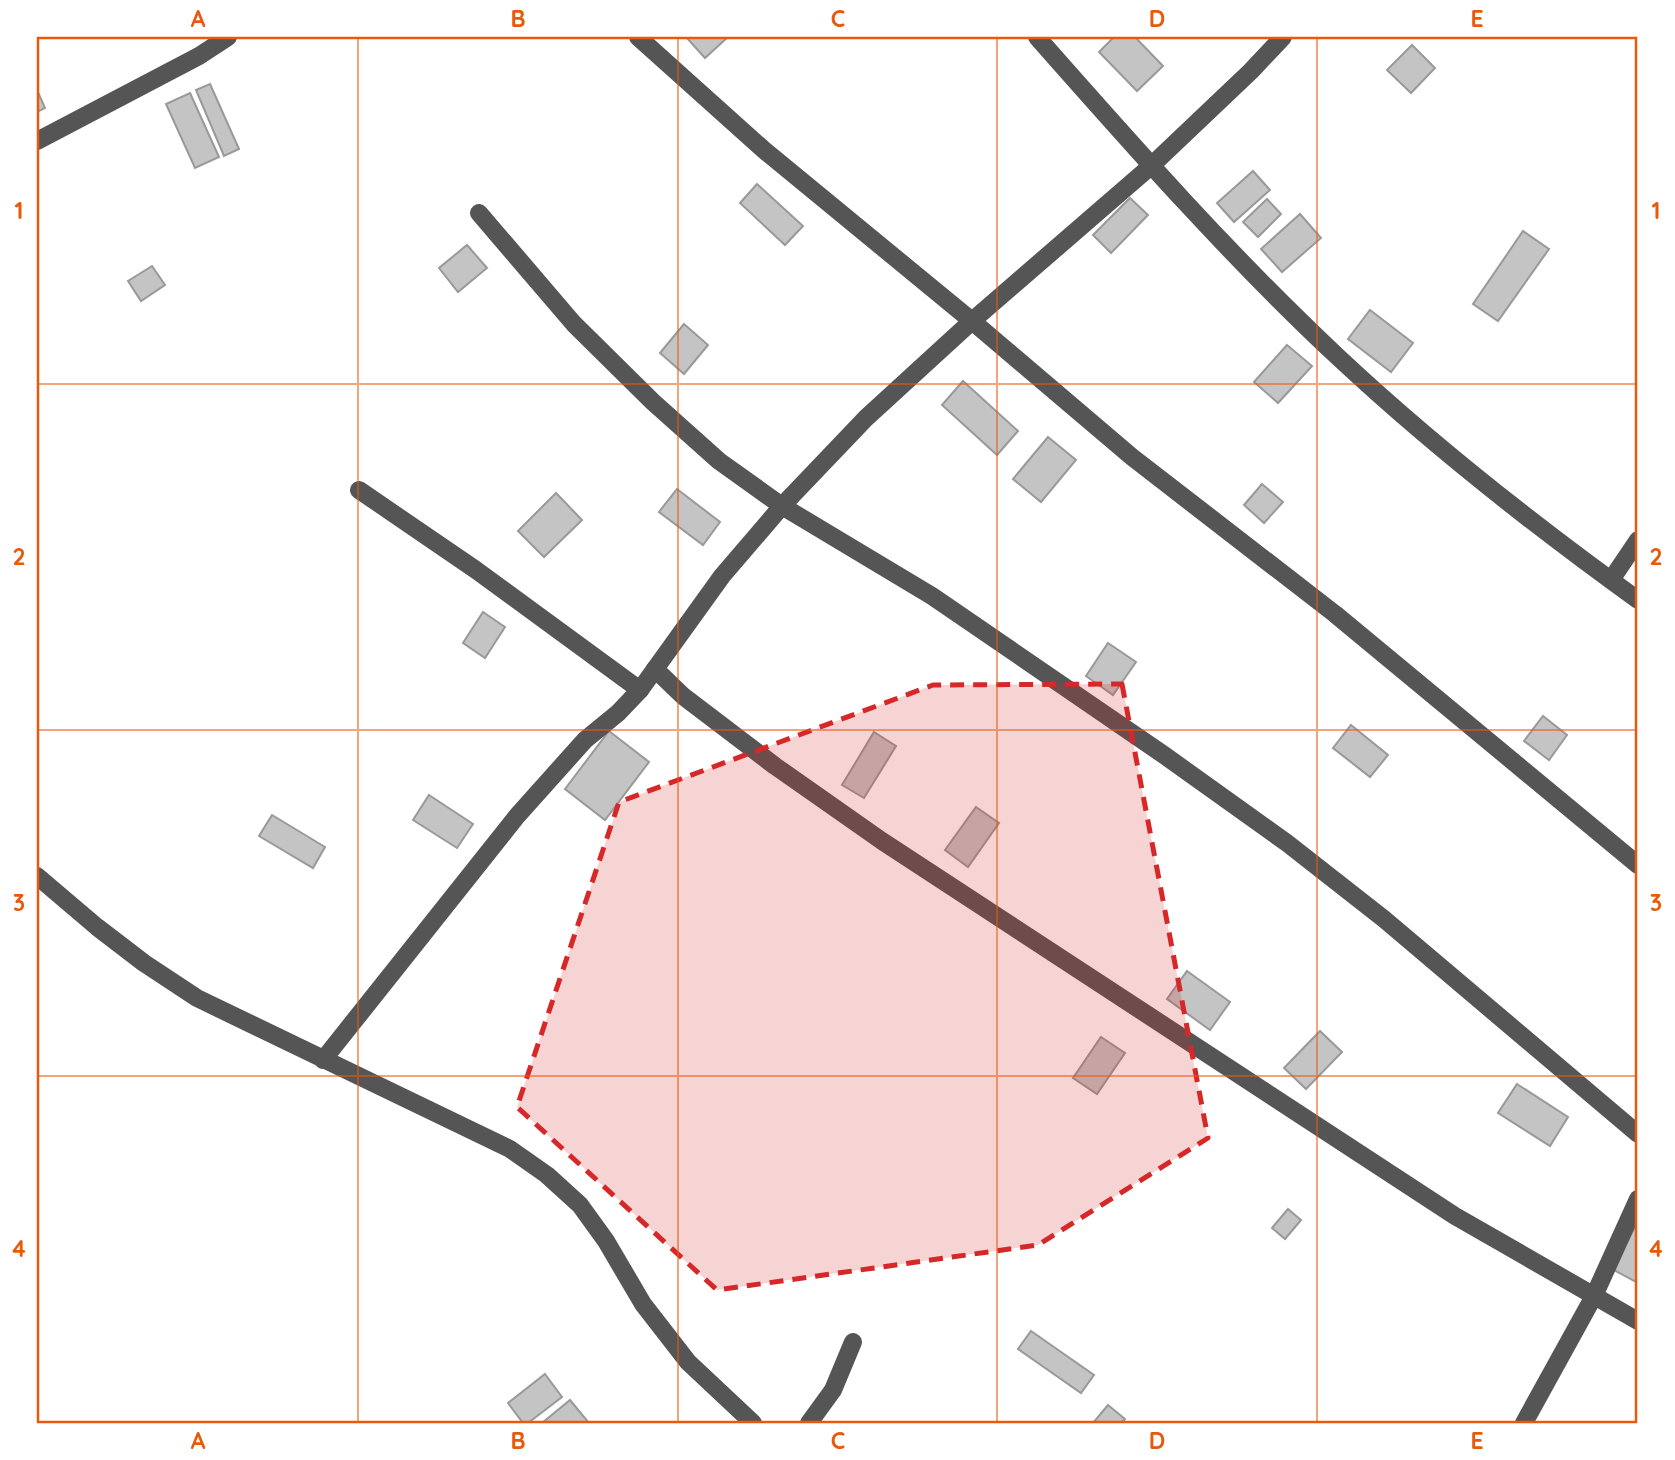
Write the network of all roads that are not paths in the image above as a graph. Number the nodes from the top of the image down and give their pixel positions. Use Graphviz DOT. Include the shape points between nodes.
graph roads {
  1 [pos="228,37"];
  2 [pos="638,37"];
  3 [pos="1037,37"];
  4 [pos="1283,37"];
  5 [pos="37,141"];
  6 [pos="1151,166"];
  7 [pos="479,213"];
  8 [pos="972,321"];
  9 [pos="359,490"];
  10 [pos="782,506"];
  11 [pos="1638,540"];
  12 [pos="1611,580"];
  13 [pos="1638,600"];
  14 [pos="655,669"];
  15 [pos="640,690"];
  16 [pos="1638,865"];
  17 [pos="37,876"];
  18 [pos="323,1060"];
  19 [pos="1638,1134"];
  20 [pos="1638,1199"];
  21 [pos="1594,1296"];
  22 [pos="1638,1321"];
  23 [pos="853,1342"];
  24 [pos="753,1423"];
  25 [pos="809,1423"];
  26 [pos="1524,1423"];
  1 -- 5 [label="street"];
  2 -- 8 [label="street" via="764,150"];
  3 -- 6 [label="street"];
  4 -- 6 [label="street"];
  6 -- 8 [label="street"];
  6 -- 12 [label="street" via="1337,356 1416,427"];
  7 -- 10 [label="street" via="574,324 653,401 719,461"];
  8 -- 10 [label="street" via="866,418"];
  8 -- 16 [label="street" via="1132,457 1335,614"];
  9 -- 15 [label="street"];
  10 -- 14 [label="street" via="722,576"];
  10 -- 19 [label="street" via="932,596 1287,843"];
  11 -- 12 [label="street"];
  12 -- 13 [label="street"];
  14 -- 15 [label="street"];
  14 -- 21 [label="street" via="775,766 882,841 1455,1216"];
  15 -- 18 [label="street" via="585,740 517,816"];
  17 -- 18 [label="street" via="144,963 197,998"];
  18 -- 24 [label="street" via="510,1149 547,1175 579,1205 643,1304 688,1362"];
  20 -- 21 [label="street"];
  21 -- 22 [label="street"];
  21 -- 26 [label="street"];
  23 -- 25 [label="street" via="833,1390"];
}
